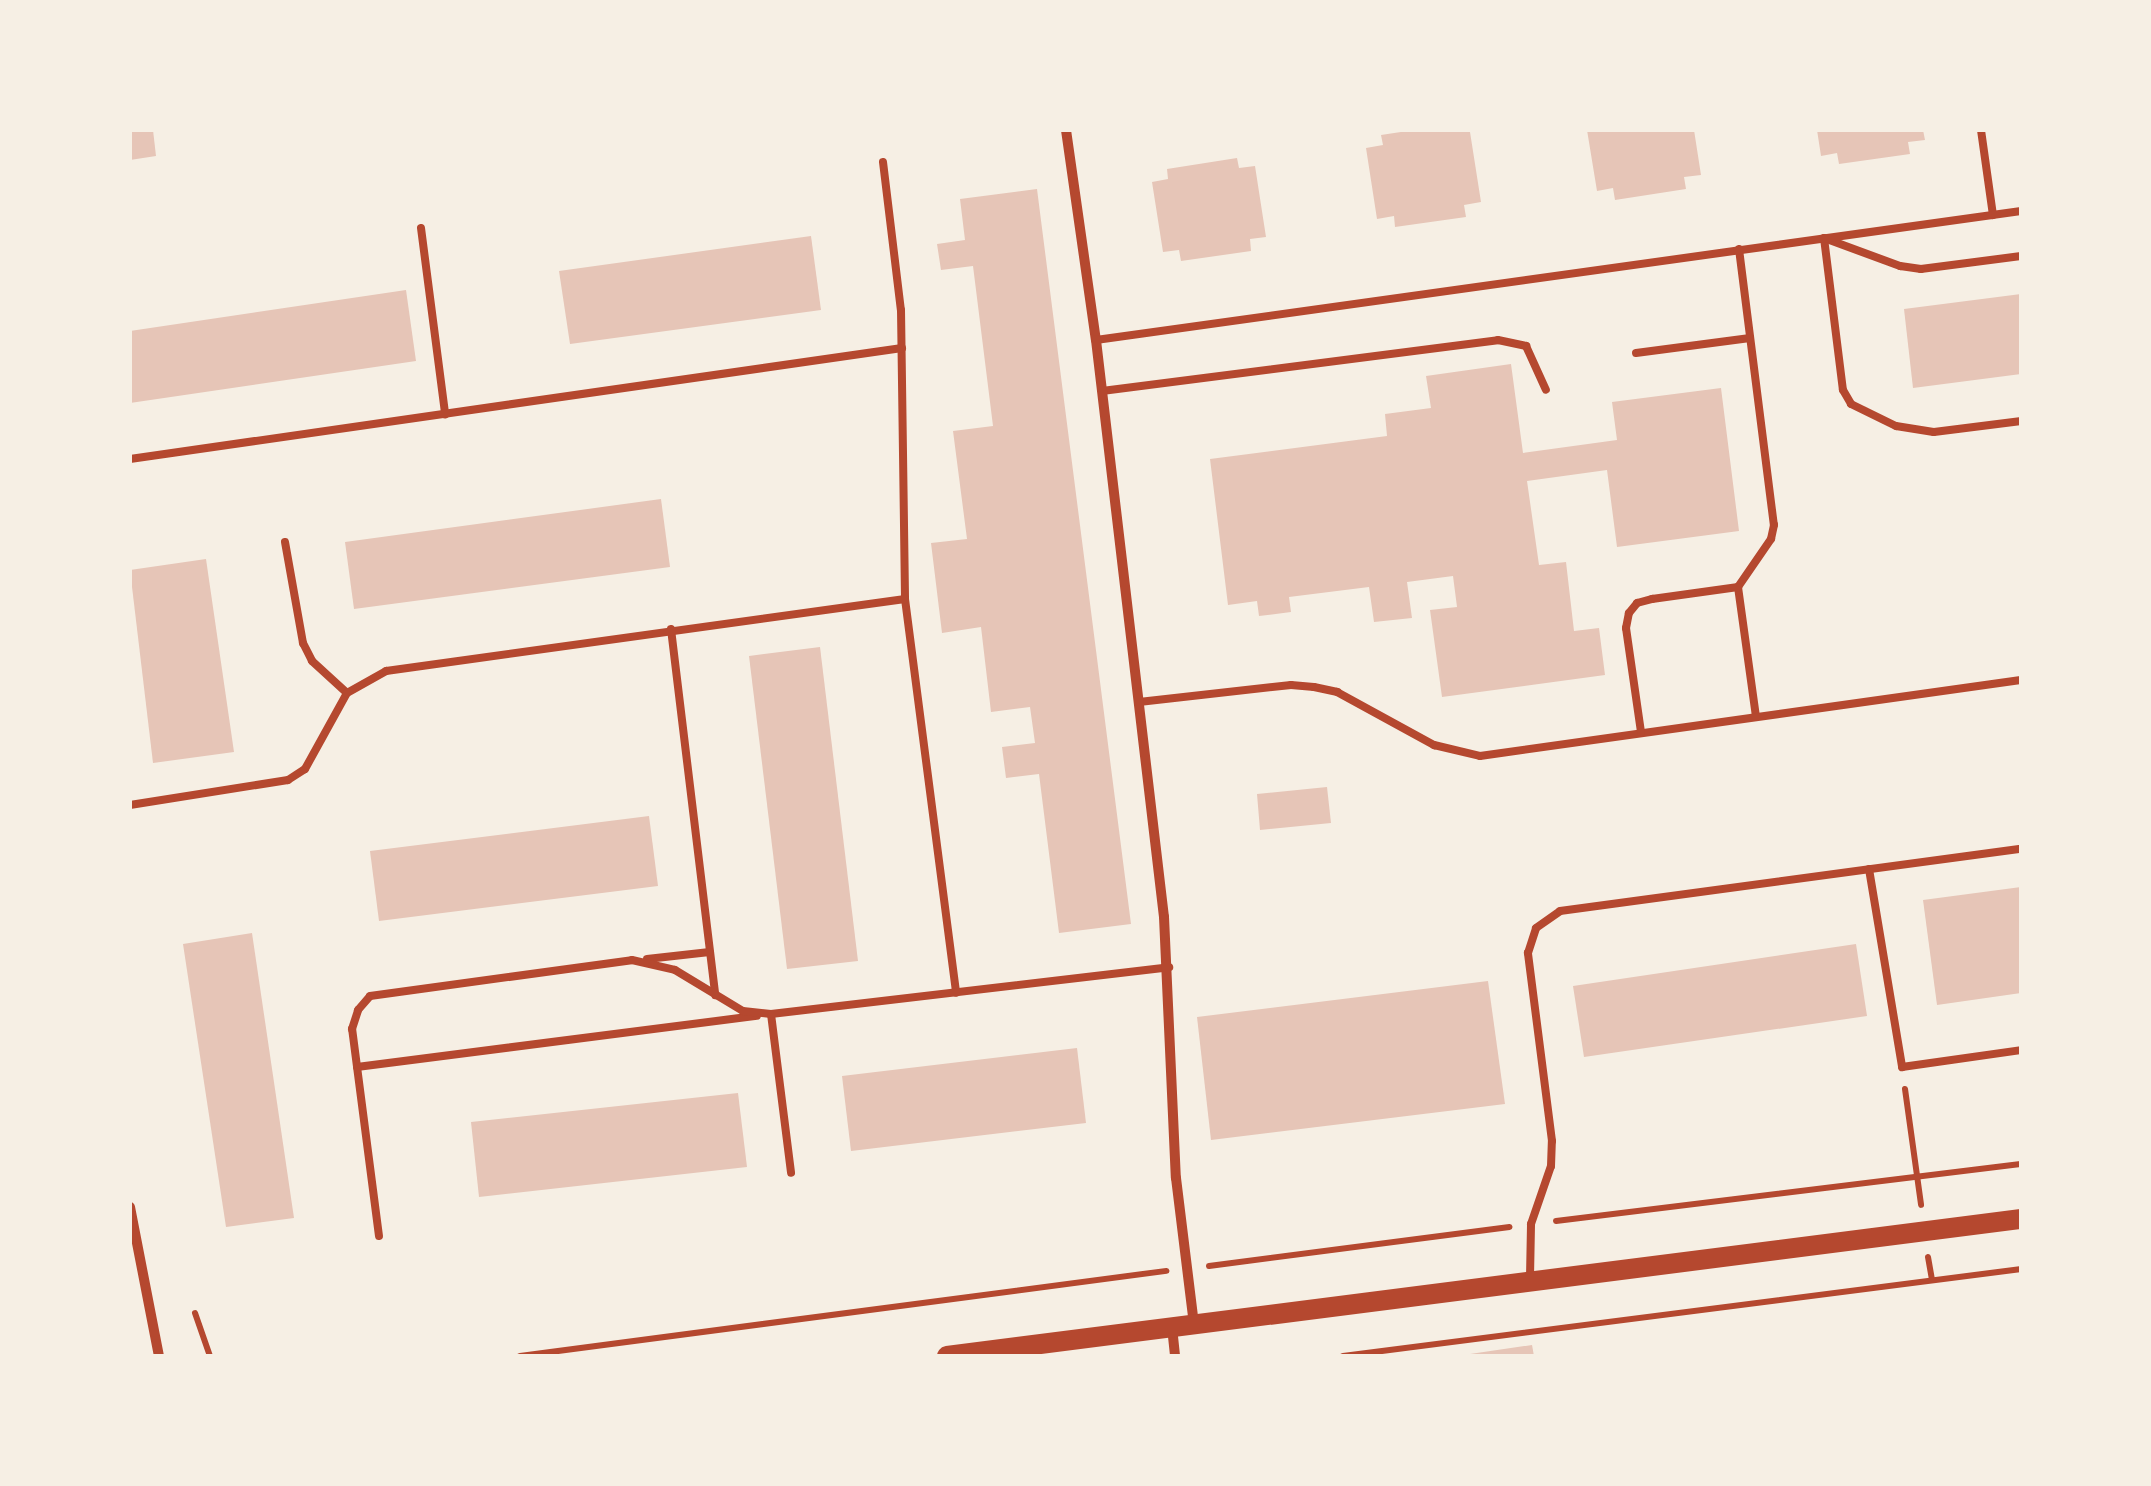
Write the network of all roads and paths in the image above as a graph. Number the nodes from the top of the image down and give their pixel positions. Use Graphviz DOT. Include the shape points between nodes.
graph roads {
  1 [pos="1066,130"];
  2 [pos="1982,130"];
  3 [pos="883,162"];
  4 [pos="2021,211"];
  5 [pos="1994,215"];
  6 [pos="421,228"];
  7 [pos="1824,238"];
  8 [pos="1739,249"];
  9 [pos="2021,256"];
  10 [pos="1750,338"];
  11 [pos="1096,340"];
  12 [pos="902,348"];
  13 [pos="1636,353"];
  14 [pos="1546,390"];
  15 [pos="1102,391"];
  16 [pos="445,414"];
  17 [pos="2021,421"];
  18 [pos="130,459"];
  19 [pos="285,542"];
  20 [pos="1738,587"];
  21 [pos="906,599"];
  22 [pos="672,629"];
  23 [pos="2021,680"];
  24 [pos="347,693"];
  25 [pos="1138,702"];
  26 [pos="1756,717"];
  27 [pos="1641,732"];
  28 [pos="130,805"];
  29 [pos="2021,849"];
  30 [pos="1870,869"];
  31 [pos="710,952"];
  32 [pos="632,960"];
  33 [pos="1169,967"];
  34 [pos="956,993"];
  35 [pos="715,995"];
  36 [pos="771,1014"];
  37 [pos="2021,1050"];
  38 [pos="1902,1067"];
  39 [pos="357,1068"];
  40 [pos="2021,1164"];
  41 [pos="791,1173"];
  42 [pos="1918,1176"];
  43 [pos="130,1207"];
  44 [pos="2021,1219"];
  45 [pos="1531,1224"];
  46 [pos="1924,1231"];
  47 [pos="379,1236"];
  48 [pos="1188,1268"];
  49 [pos="2021,1269"];
  50 [pos="1932,1280"];
  51 [pos="1530,1282"];
  52 [pos="195,1313"];
  53 [pos="1194,1324"];
  54 [pos="1172,1327"];
  55 [pos="159,1356"];
  56 [pos="210,1356"];
  57 [pos="520,1356"];
  58 [pos="947,1356"];
  59 [pos="1176,1356"];
  60 [pos="1343,1356"];
  1 -- 11 [label="street"];
  2 -- 5 [label="lane"];
  3 -- 12 [label="lane"];
  4 -- 5 [label="lane"];
  5 -- 7 [label="lane"];
  6 -- 16 [label="lane"];
  7 -- 8 [label="lane"];
  7 -- 9 [label="lane" via="1921,269"];
  7 -- 17 [label="lane" via="1851,404 1896,426 1934,432"];
  8 -- 10 [label="lane"];
  8 -- 11 [label="lane"];
  10 -- 13 [label="lane"];
  10 -- 20 [label="lane" via="1774,525"];
  11 -- 15 [label="street"];
  12 -- 16 [label="lane"];
  12 -- 21 [label="lane"];
  14 -- 15 [label="lane" via="1526,346 1498,340"];
  15 -- 25 [label="street"];
  16 -- 18 [label="lane"];
  19 -- 24 [label="lane" via="303,642 312,661"];
  20 -- 26 [label="lane"];
  20 -- 27 [label="lane" via="1652,599 1629,614"];
  21 -- 22 [label="lane"];
  21 -- 34 [label="lane"];
  22 -- 24 [label="lane" via="386,671"];
  22 -- 31 [label="lane"];
  23 -- 26 [label="lane"];
  24 -- 28 [label="lane" via="305,769 288,780"];
  25 -- 27 [label="lane" via="1314,686 1434,744 1480,756"];
  25 -- 33 [label="street"];
  26 -- 27 [label="lane"];
  29 -- 30 [label="lane"];
  30 -- 38 [label="lane"];
  30 -- 45 [label="lane" via="1560,911 1536,928 1528,953 1552,1141 1551,1166"];
  31 -- 32 [label="lane"];
  31 -- 35 [label="lane"];
  32 -- 35 [label="lane" via="675,970"];
  32 -- 39 [label="lane" via="370,996 352,1029"];
  33 -- 34 [label="lane"];
  33 -- 48 [label="street" via="1176,1178"];
  34 -- 36 [label="lane"];
  35 -- 36 [label="lane" via="743,1010"];
  36 -- 39 [label="lane"];
  36 -- 41 [label="lane"];
  37 -- 38 [label="lane"];
  38 -- 42 [label="path"];
  39 -- 47 [label="lane"];
  40 -- 42 [label="path"];
  42 -- 45 [label="path"];
  42 -- 46 [label="path"];
  43 -- 55 [label="street"];
  44 -- 46 [label="main road"];
  45 -- 48 [label="path"];
  45 -- 51 [label="lane"];
  46 -- 50 [label="path"];
  46 -- 51 [label="main road"];
  48 -- 53 [label="street"];
  48 -- 57 [label="path"];
  49 -- 50 [label="path"];
  50 -- 60 [label="path"];
  51 -- 53 [label="main road"];
  52 -- 56 [label="path"];
  53 -- 54 [label="main road"];
  54 -- 58 [label="main road"];
  54 -- 59 [label="street"];
}
